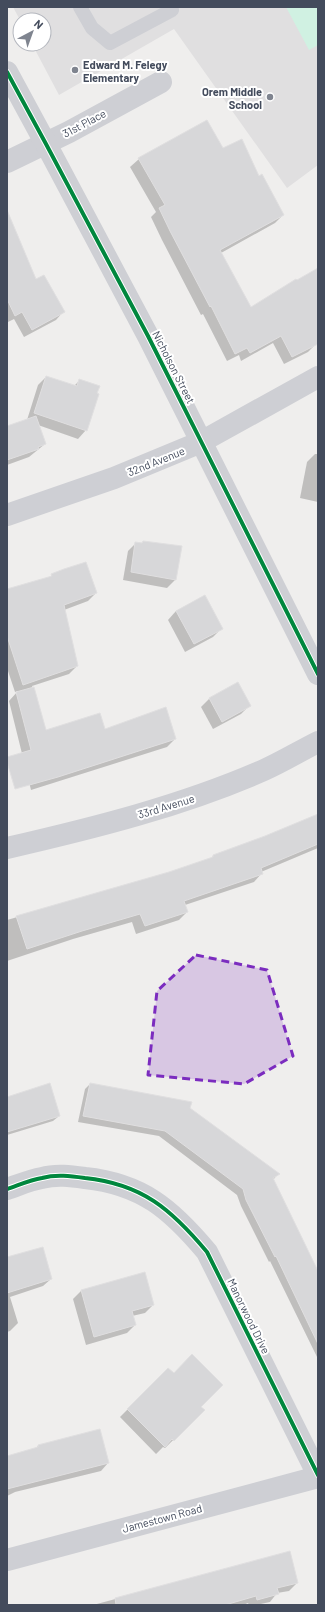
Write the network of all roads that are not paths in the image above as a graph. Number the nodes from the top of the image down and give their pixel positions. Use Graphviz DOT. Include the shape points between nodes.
graph roads {
  1 [pos="80,7"];
  2 [pos="170,7"];
  3 [pos="7,72"];
  4 [pos="160,82"];
  5 [pos="46,144"];
  6 [pos="7,162"];
  7 [pos="318,377"];
  8 [pos="201,442"];
  9 [pos="7,515"];
  10 [pos="318,674"];
  11 [pos="318,742"];
  12 [pos="7,848"];
  13 [pos="7,1189"];
  14 [pos="318,1476"];
  15 [pos="7,1560"];
  1 -- 2 [label="lane" via="92,28 110,43 172,10"];
  3 -- 5 [label="street, Nicholson Street"];
  4 -- 5 [label="street, 31st Place"];
  5 -- 6 [label="street, 31st Place"];
  5 -- 8 [label="street, Nicholson Street"];
  7 -- 8 [label="street, 32nd Avenue"];
  8 -- 9 [label="street, 32nd Avenue" via="114,478"];
  8 -- 10 [label="street, Nicholson Street"];
  11 -- 12 [label="street, 33rd Avenue" via="265,770 198,796 94,828"];
  13 -- 14 [label="street, Manorwood Drive" via="43,1177 66,1176 108,1181 134,1188 161,1205 187,1228 207,1252"];
  14 -- 15 [label="street, Jamestown Road"];
}
